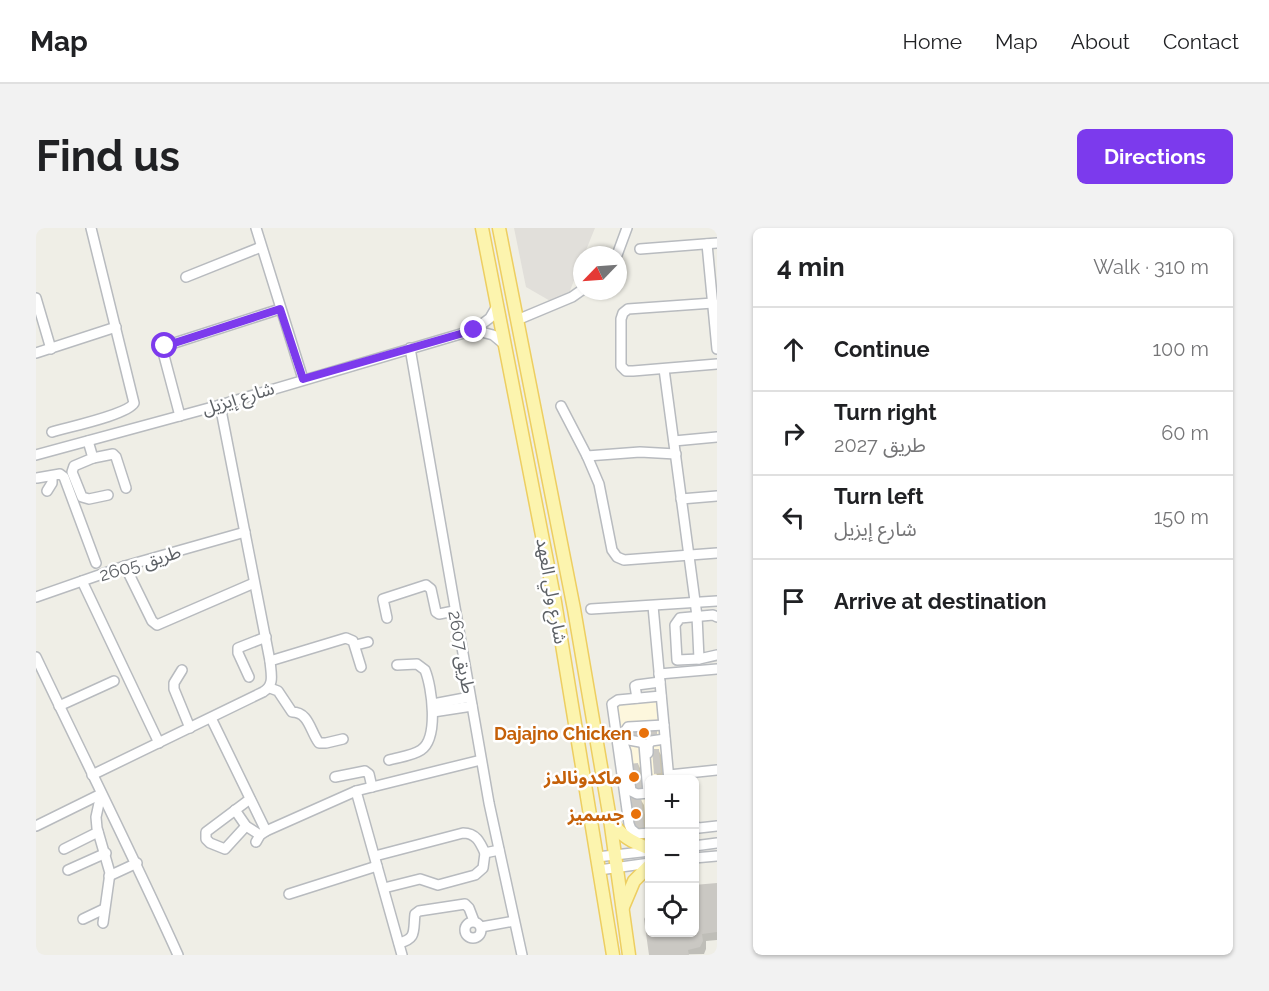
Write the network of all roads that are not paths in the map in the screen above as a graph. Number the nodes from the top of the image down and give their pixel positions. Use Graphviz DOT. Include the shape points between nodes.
graph roads {
  1 [pos="91,228"];
  2 [pos="256,228"];
  3 [pos="482,228"];
  4 [pos="499,228"];
  5 [pos="627,228"];
  6 [pos="712,243"];
  7 [pos="620,246"];
  8 [pos="261,247"];
  9 [pos="639,249"];
  10 [pos="186,277"];
  11 [pos="573,296"];
  12 [pos="36,298"];
  13 [pos="713,303"];
  14 [pos="497,306"];
  15 [pos="280,309"];
  16 [pos="517,320"];
  17 [pos="502,323"];
  18 [pos="116,327"];
  19 [pos="474,330"];
  20 [pos="505,345"];
  21 [pos="410,348"];
  22 [pos="717,348"];
  23 [pos="51,349"];
  24 [pos="36,353"];
  25 [pos="717,364"];
  26 [pos="664,369"];
  27 [pos="303,379"];
  28 [pos="220,405"];
  29 [pos="561,406"];
  30 [pos="114,414"];
  31 [pos="180,416"];
  32 [pos="52,432"];
  33 [pos="119,433"];
  34 [pos="717,437"];
  35 [pos="88,441"];
  36 [pos="674,441"];
  37 [pos="676,454"];
  38 [pos="36,455"];
  39 [pos="587,456"];
  40 [pos="93,458"];
  41 [pos="52,476"];
  42 [pos="36,478"];
  43 [pos="126,489"];
  44 [pos="47,491"];
  45 [pos="108,495"];
  46 [pos="717,496"];
  47 [pos="681,499"];
  48 [pos="245,532"];
  49 [pos="717,553"];
  50 [pos="688,554"];
  51 [pos="96,562"];
  52 [pos="125,566"];
  53 [pos="82,581"];
  54 [pos="254,583"];
  55 [pos="36,597"];
  56 [pos="717,601"];
  57 [pos="695,603"];
  58 [pos="653,606"];
  59 [pos="591,609"];
  60 [pos="454,611"];
  61 [pos="696,616"];
  62 [pos="717,617"];
  63 [pos="387,618"];
  64 [pos="266,637"];
  65 [pos="368,642"];
  66 [pos="356,645"];
  67 [pos="717,655"];
  68 [pos="36,657"];
  69 [pos="699,659"];
  70 [pos="270,661"];
  71 [pos="397,665"];
  72 [pos="361,667"];
  73 [pos="717,669"];
  74 [pos="182,670"];
  75 [pos="249,677"];
  76 [pos="660,678"];
  77 [pos="114,681"];
  78 [pos="270,688"];
  79 [pos="661,696"];
  80 [pos="637,698"];
  81 [pos="471,701"];
  82 [pos="59,706"];
  83 [pos="433,708"];
  84 [pos="613,716"];
  85 [pos="211,718"];
  86 [pos="664,725"];
  87 [pos="190,728"];
  88 [pos="343,739"];
  89 [pos="665,739"];
  90 [pos="159,743"];
  91 [pos="627,758"];
  92 [pos="389,760"];
  93 [pos="481,760"];
  94 [pos="717,770"];
  95 [pos="92,775"];
  96 [pos="646,775"];
  97 [pos="651,775"];
  98 [pos="669,775"];
  99 [pos="696,775"];
  100 [pos="645,781"];
  101 [pos="372,787"];
  102 [pos="352,793"];
  103 [pos="645,793"];
  104 [pos="101,794"];
  105 [pos="250,799"];
  106 [pos="235,810"];
  107 [pos="610,819"];
  108 [pos="36,826"];
  109 [pos="246,826"];
  110 [pos="715,826"];
  111 [pos="699,828"];
  112 [pos="98,832"];
  113 [pos="645,833"];
  114 [pos="261,836"];
  115 [pos="716,843"];
  116 [pos="699,845"];
  117 [pos="645,848"];
  118 [pos="64,849"];
  119 [pos="499,850"];
  120 [pos="645,851"];
  121 [pos="105,853"];
  122 [pos="484,853"];
  123 [pos="717,856"];
  124 [pos="699,858"];
  125 [pos="608,859"];
  126 [pos="376,861"];
  127 [pos="137,863"];
  128 [pos="645,863"];
  129 [pos="645,869"];
  130 [pos="68,870"];
  131 [pos="109,876"];
  132 [pos="384,888"];
  133 [pos="289,894"];
  134 [pos="104,909"];
  135 [pos="622,909"];
  136 [pos="84,919"];
  137 [pos="514,921"];
  138 [pos="102,922"];
  139 [pos="399,943"];
  140 [pos="178,955"];
  141 [pos="402,955"];
  142 [pos="522,955"];
  143 [pos="613,955"];
  144 [pos="629,955"];
  1 -- 18 [label="street"];
  2 -- 8 [label="street"];
  3 -- 14 [label="main road, شارع ولي العهد"];
  4 -- 16 [label="main road, شارع ولي العهد"];
  5 -- 7 [label="street"];
  6 -- 9 [label="street"];
  6 -- 13 [label="street"];
  8 -- 10 [label="street"];
  8 -- 15 [label="street"];
  11 -- 16 [label="street"];
  12 -- 23 [label="street"];
  13 -- 22 [label="street"];
  13 -- 26 [label="street" via="628,309 623,313 621,366 626,371"];
  14 -- 17 [label="main road, شارع ولي العهد"];
  14 -- 19 [label="street, شارع إيزيل" via="490,318"];
  15 -- 27 [label="street"];
  15 -- 31 [label="street" via="165,346 163,352"];
  16 -- 17 [label="main road"];
  16 -- 107 [label="main road, شارع ولي العهد" via="574,609"];
  17 -- 20 [label="main road, شارع ولي العهد"];
  18 -- 23 [label="street"];
  18 -- 30 [label="street" via="134,403"];
  19 -- 20 [label="street" via="494,335"];
  19 -- 21 [label="street, شارع إيزيل"];
  20 -- 125 [label="main road, شارع ولي العهد" via="575,722 584,746"];
  21 -- 27 [label="street, شارع إيزيل"];
  21 -- 60 [label="street, طريق 2607"];
  23 -- 24 [label="street"];
  25 -- 26 [label="street"];
  26 -- 36 [label="street"];
  27 -- 28 [label="street, شارع إيزيل"];
  28 -- 31 [label="street, شارع إيزيل"];
  28 -- 48 [label="street"];
  29 -- 39 [label="street"];
  30 -- 32 [label="street"];
  30 -- 33 [label="street"];
  31 -- 33 [label="street, شارع إيزيل"];
  33 -- 35 [label="street, شارع إيزيل"];
  34 -- 36 [label="street"];
  35 -- 38 [label="street, شارع إيزيل"];
  35 -- 40 [label="street"];
  36 -- 37 [label="street"];
  37 -- 39 [label="street"];
  37 -- 47 [label="street"];
  39 -- 50 [label="street" via="599,484 612,550 617,557 624,560"];
  40 -- 43 [label="street" via="112,454 116,457"];
  40 -- 45 [label="street" via="74,466 72,472 82,497"];
  41 -- 42 [label="street"];
  41 -- 44 [label="street"];
  41 -- 51 [label="street" via="60,474 66,481"];
  46 -- 47 [label="street"];
  47 -- 50 [label="street"];
  48 -- 52 [label="street, طريق 2605"];
  48 -- 54 [label="street"];
  49 -- 50 [label="street"];
  50 -- 57 [label="street"];
  52 -- 53 [label="street, طريق 2605"];
  52 -- 54 [label="street" via="157,625"];
  53 -- 55 [label="street, طريق 2605"];
  53 -- 90 [label="street"];
  54 -- 64 [label="street"];
  56 -- 57 [label="street"];
  57 -- 58 [label="street"];
  57 -- 61 [label="street"];
  58 -- 59 [label="street"];
  58 -- 76 [label="street"];
  60 -- 63 [label="street" via="436,612 431,589 426,585 383,599"];
  60 -- 81 [label="street, طريق 2607"];
  61 -- 62 [label="street"];
  61 -- 69 [label="street"];
  61 -- 69 [label="street" via="676,621 677,658"];
  64 -- 70 [label="street"];
  64 -- 75 [label="street" via="238,648"];
  65 -- 66 [label="street"];
  66 -- 70 [label="street" via="346,638"];
  66 -- 72 [label="street"];
  67 -- 69 [label="street"];
  68 -- 82 [label="street"];
  70 -- 78 [label="street"];
  71 -- 83 [label="street" via="422,666"];
  73 -- 76 [label="street"];
  74 -- 87 [label="street" via="174,689"];
  76 -- 79 [label="street"];
  76 -- 80 [label="street" via="637,685"];
  77 -- 82 [label="street"];
  78 -- 85 [label="street"];
  78 -- 88 [label="street" via="278,691 292,712 304,715 319,743"];
  79 -- 80 [label="street"];
  79 -- 86 [label="street"];
  80 -- 84 [label="street" via="614,701"];
  81 -- 83 [label="street"];
  81 -- 93 [label="street, طريق 2607"];
  82 -- 95 [label="street"];
  83 -- 92 [label="street" via="423,749"];
  84 -- 91 [label="street"];
  84 -- 113 [label="street" via="628,824 637,834"];
  85 -- 87 [label="street"];
  85 -- 105 [label="street"];
  86 -- 89 [label="street"];
  86 -- 96 [label="street" via="626,730 629,740 644,744"];
  87 -- 90 [label="street"];
  89 -- 97 [label="street" via="653,740 648,746"];
  89 -- 98 [label="street"];
  90 -- 95 [label="street"];
  91 -- 100 [label="street" via="642,762"];
  91 -- 103 [label="street" via="631,791"];
  93 -- 101 [label="street"];
  93 -- 119 [label="street, طريق 2607"];
  94 -- 99 [label="street"];
  95 -- 104 [label="street"];
  101 -- 102 [label="street"];
  101 -- 102 [label="street" via="368,772 339,776"];
  102 -- 114 [label="street"];
  102 -- 126 [label="street"];
  104 -- 108 [label="street"];
  104 -- 112 [label="street" via="96,817"];
  104 -- 127 [label="street"];
  105 -- 106 [label="street"];
  105 -- 114 [label="street"];
  106 -- 109 [label="street"];
  106 -- 109 [label="street" via="206,832 206,839 225,849"];
  107 -- 117 [label="main road" via="629,841"];
  107 -- 125 [label="main road, شارع ولي العهد"];
  109 -- 114 [label="street"];
  110 -- 111 [label="street"];
  110 -- 115 [label="street"];
  112 -- 118 [label="street"];
  112 -- 121 [label="street"];
  115 -- 116 [label="street"];
  119 -- 122 [label="street"];
  119 -- 137 [label="street, طريق 2607"];
  120 -- 125 [label="street"];
  121 -- 130 [label="street"];
  121 -- 131 [label="street"];
  122 -- 126 [label="street" via="475,837 463,833"];
  122 -- 132 [label="street" via="483,868 469,877 438,885 420,879"];
  123 -- 124 [label="street"];
  125 -- 128 [label="street"];
  125 -- 135 [label="main road, شارع ولي العهد"];
  125 -- 143 [label="main road, شارع ولي العهد" via="599,870"];
  126 -- 132 [label="street"];
  126 -- 133 [label="street"];
  127 -- 131 [label="street"];
  127 -- 140 [label="street"];
  129 -- 135 [label="main road" via="634,881"];
  131 -- 134 [label="street"];
  132 -- 139 [label="street"];
  134 -- 136 [label="street"];
  134 -- 138 [label="street"];
  135 -- 144 [label="main road, شارع ولي العهد"];
  137 -- 139 [label="street" via="477,924 465,904 419,911 415,914 412,938"];
  137 -- 142 [label="street, طريق 2607"];
  139 -- 141 [label="street"];
}
